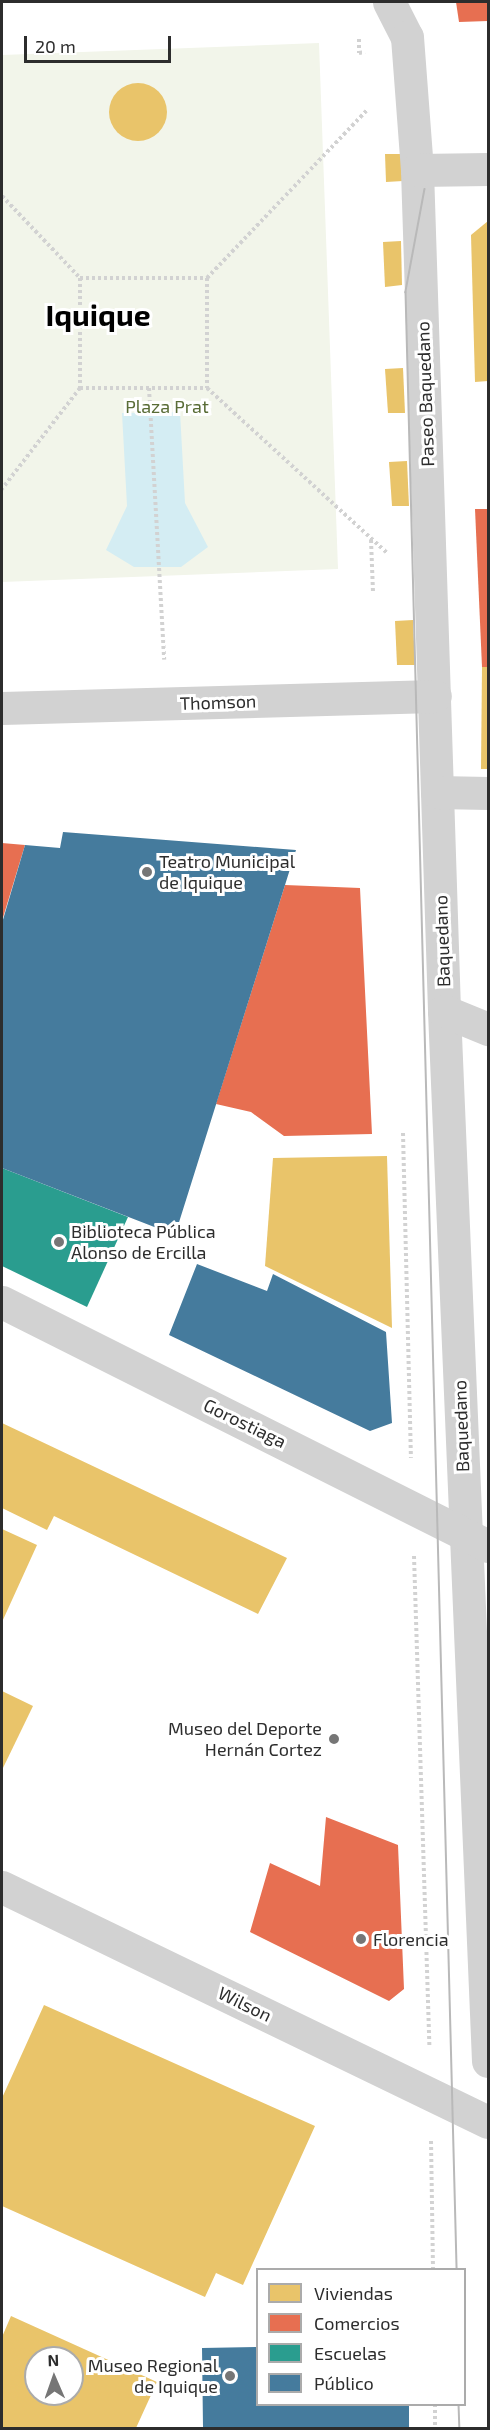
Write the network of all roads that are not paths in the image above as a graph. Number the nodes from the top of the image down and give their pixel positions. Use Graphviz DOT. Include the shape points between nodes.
graph roads {
  1 [pos="389,2"];
  2 [pos="489,169"];
  3 [pos="417,170"];
  4 [pos="435,696"];
  5 [pos="2,708"];
  6 [pos="437,792"];
  7 [pos="489,793"];
  8 [pos="444,1011"];
  9 [pos="489,1029"];
  10 [pos="2,1302"];
  11 [pos="477,1540"];
  12 [pos="2,1887"];
  13 [pos="489,2061"];
  14 [pos="489,2122"];
  1 -- 3 [label="street, Paseo Baquedano" via="404,29 411,63"];
  2 -- 3 [label="street"];
  3 -- 4 [label="street, Paseo Baquedano"];
  4 -- 5 [label="street, Thomson"];
  4 -- 6 [label="street, Paseo Baquedano"];
  6 -- 7 [label="street"];
  6 -- 8 [label="street, Baquedano"];
  8 -- 9 [label="street"];
  8 -- 11 [label="street, Baquedano"];
  10 -- 11 [label="street, Gorostiaga"];
  11 -- 13 [label="street, Baquedano"];
  12 -- 14 [label="street, Wilson"];
}
